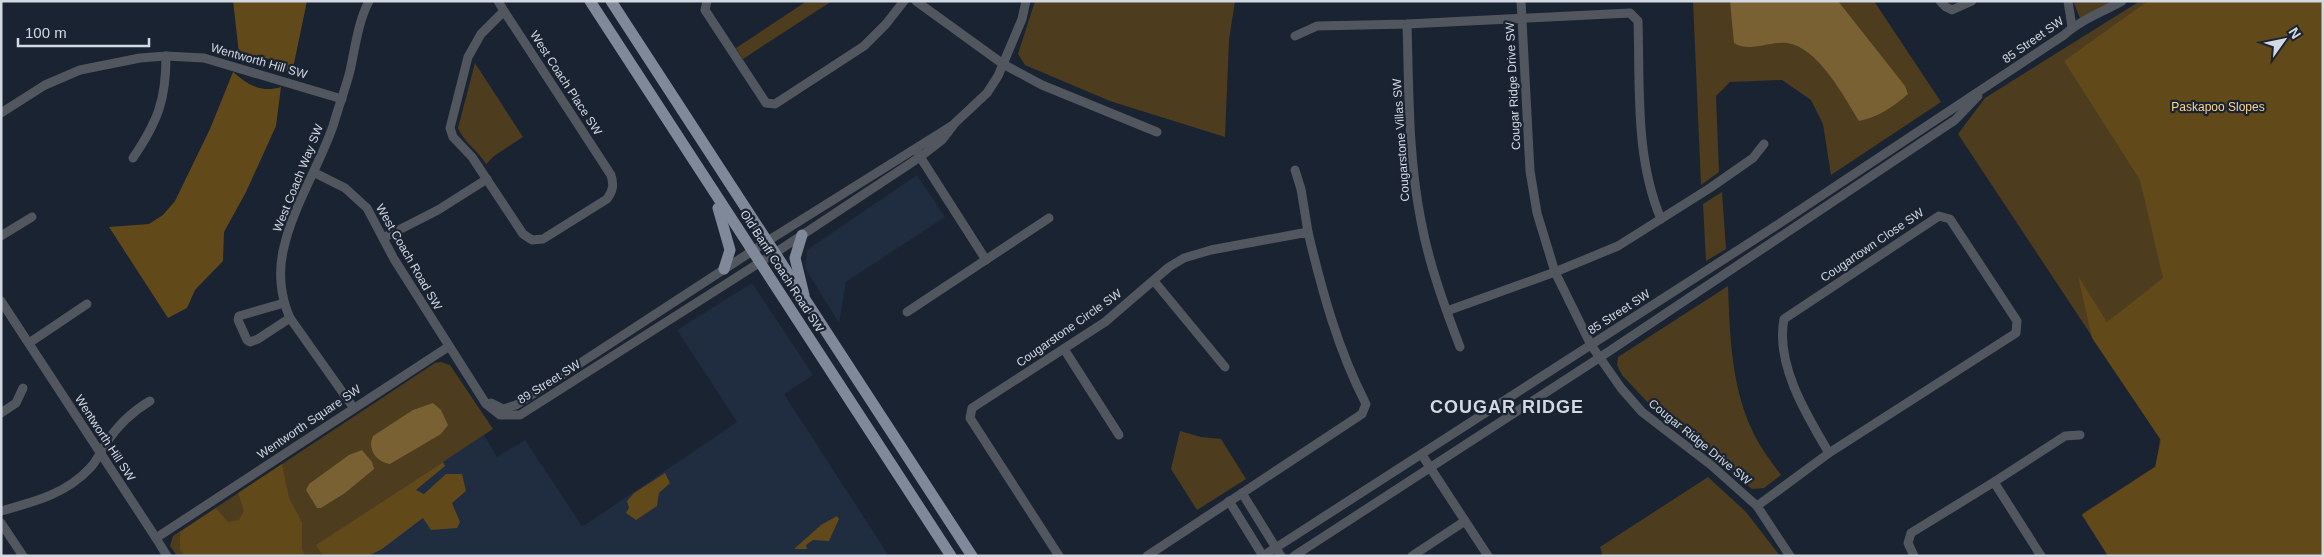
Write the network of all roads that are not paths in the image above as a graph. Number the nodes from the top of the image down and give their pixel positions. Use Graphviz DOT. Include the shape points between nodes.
graph roads {
  1 [pos="369,1"];
  2 [pos="498,1"];
  3 [pos="590,1"];
  4 [pos="611,1"];
  5 [pos="707,1"];
  6 [pos="904,1"];
  7 [pos="916,1"];
  8 [pos="1026,1"];
  9 [pos="1521,1"];
  10 [pos="1940,1"];
  11 [pos="1972,1"];
  12 [pos="2068,1"];
  13 [pos="2122,1"];
  14 [pos="504,11"];
  15 [pos="1522,18"];
  16 [pos="1407,24"];
  17 [pos="2072,27"];
  18 [pos="1295,36"];
  19 [pos="166,56"];
  20 [pos="1003,64"];
  21 [pos="1986,88"];
  22 [pos="342,98"];
  23 [pos="1,113"];
  24 [pos="955,123"];
  25 [pos="1158,132"];
  26 [pos="1764,144"];
  27 [pos="914,148"];
  28 [pos="920,157"];
  29 [pos="133,158"];
  30 [pos="1295,170"];
  31 [pos="315,173"];
  32 [pos="487,179"];
  33 [pos="859,182"];
  34 [pos="710,186"];
  35 [pos="865,192"];
  36 [pos="32,217"];
  37 [pos="1049,218"];
  38 [pos="1661,219"];
  39 [pos="1308,232"];
  40 [pos="802,235"];
  41 [pos="1,236"];
  42 [pos="383,238"];
  43 [pos="766,242"];
  44 [pos="752,251"];
  45 [pos="774,254"];
  46 [pos="986,260"];
  47 [pos="759,263"];
  48 [pos="724,269"];
  49 [pos="1555,272"];
  50 [pos="1154,281"];
  51 [pos="1,301"];
  52 [pos="674,302"];
  53 [pos="284,303"];
  54 [pos="88,304"];
  55 [pos="808,306"];
  56 [pos="1447,311"];
  57 [pos="907,312"];
  58 [pos="681,313"];
  59 [pos="290,318"];
  60 [pos="29,343"];
  61 [pos="1591,345"];
  62 [pos="448,347"];
  63 [pos="1460,347"];
  64 [pos="602,349"];
  65 [pos="1064,349"];
  66 [pos="1599,358"];
  67 [pos="608,359"];
  68 [pos="1225,367"];
  69 [pos="23,388"];
  70 [pos="150,401"];
  71 [pos="353,408"];
  72 [pos="500,412"];
  73 [pos="1,413"];
  74 [pos="1120,435"];
  75 [pos="2080,435"];
  76 [pos="101,453"];
  77 [pos="1829,453"];
  78 [pos="1422,455"];
  79 [pos="1429,467"];
  80 [pos="1994,482"];
  81 [pos="1242,493"];
  82 [pos="1229,501"];
  83 [pos="1757,506"];
  84 [pos="1,511"];
  85 [pos="1465,521"];
  86 [pos="1,523"];
  87 [pos="156,538"];
  88 [pos="1279,552"];
  89 [pos="23,556"];
  90 [pos="167,556"];
  91 [pos="951,556"];
  92 [pos="972,556"];
  93 [pos="1059,556"];
  94 [pos="1147,556"];
  95 [pos="1263,556"];
  96 [pos="1294,556"];
  97 [pos="1412,556"];
  98 [pos="1488,556"];
  99 [pos="1790,556"];
  100 [pos="1914,556"];
  101 [pos="2041,556"];
  1 -- 22 [label="street, West Coach Way SW" via="360,24"];
  2 -- 14 [label="street"];
  3 -- 34 [label="main road, Old Banff Coach Road SW"];
  4 -- 43 [label="main road, Old Banff Coach Road SW"];
  5 -- 6 [label="street" via="705,10 766,103 775,104 864,46"];
  7 -- 20 [label="street"];
  8 -- 20 [label="street"];
  9 -- 15 [label="street, Cougar Ridge Drive SW"];
  10 -- 11 [label="street" via="1952,10"];
  12 -- 17 [label="street"];
  13 -- 17 [label="street, 85 Street SW"];
  14 -- 32 [label="street, West Coach Place SW" via="481,34 468,57 450,123 453,137"];
  14 -- 32 [label="street, West Coach Place SW" via="611,175 613,187 607,199 539,240 523,234"];
  15 -- 16 [label="street"];
  15 -- 38 [label="street" via="1630,13 1638,21 1646,172"];
  15 -- 49 [label="street, Cougar Ridge Drive SW" via="1530,171 1537,213"];
  16 -- 18 [label="street" via="1317,26"];
  16 -- 56 [label="street, Cougarstone Villas SW" via="1416,190 1429,256"];
  17 -- 21 [label="street, 85 Street SW"];
  19 -- 22 [label="street, Wentworth Hill SW" via="204,58"];
  19 -- 23 [label="street, Wentworth Hill SW" via="80,70 45,85"];
  19 -- 29 [label="street" via="165,87 159,113"];
  20 -- 24 [label="street" via="987,93"];
  20 -- 25 [label="street" via="1042,85"];
  21 -- 61 [label="street, 85 Street SW"];
  21 -- 66 [label="street, 85 Street SW" via="1955,120"];
  22 -- 31 [label="street, West Coach Way SW"];
  24 -- 27 [label="street"];
  24 -- 28 [label="street" via="948,134"];
  26 -- 38 [label="street" via="1753,158"];
  27 -- 28 [label="street"];
  27 -- 33 [label="street"];
  28 -- 35 [label="street"];
  28 -- 46 [label="street"];
  30 -- 39 [label="street"];
  31 -- 42 [label="street, West Coach Road SW" via="333,181 367,208"];
  31 -- 53 [label="street, West Coach Way SW" via="290,225 284,247 280,269"];
  32 -- 42 [label="street" via="438,210"];
  33 -- 35 [label="street"];
  33 -- 43 [label="street"];
  34 -- 44 [label="main road, Old Banff Coach Road SW"];
  34 -- 48 [label="main road" via="730,244"];
  35 -- 40 [label="street"];
  36 -- 41 [label="street"];
  37 -- 46 [label="street"];
  38 -- 49 [label="street" via="1618,246"];
  39 -- 50 [label="street, Cougarstone Circle SW" via="1195,254 1169,267"];
  39 -- 81 [label="street" via="1328,308 1354,381 1366,404 1362,414"];
  40 -- 45 [label="street"];
  40 -- 55 [label="main road" via="795,258"];
  42 -- 62 [label="street, West Coach Road SW"];
  43 -- 44 [label="street"];
  43 -- 45 [label="main road, Old Banff Coach Road SW"];
  44 -- 47 [label="main road, Old Banff Coach Road SW"];
  44 -- 48 [label="street, 89 Street SW"];
  45 -- 47 [label="street, 89 Street SW"];
  45 -- 55 [label="main road, Old Banff Coach Road SW"];
  46 -- 57 [label="street"];
  47 -- 58 [label="street, 89 Street SW"];
  47 -- 91 [label="main road, Old Banff Coach Road SW"];
  48 -- 52 [label="street, 89 Street SW"];
  49 -- 56 [label="street"];
  49 -- 61 [label="street, Cougar Ridge Drive SW"];
  50 -- 65 [label="street, Cougarstone Circle SW" via="1116,314"];
  50 -- 68 [label="street"];
  51 -- 60 [label="street, Wentworth Hill SW"];
  52 -- 58 [label="street"];
  52 -- 64 [label="street, 89 Street SW"];
  53 -- 59 [label="street, West Coach Way SW"];
  53 -- 59 [label="street" via="242,314 238,320 250,342"];
  54 -- 60 [label="street"];
  55 -- 92 [label="main road, Old Banff Coach Road SW"];
  56 -- 63 [label="street, Cougarstone Villas SW"];
  58 -- 67 [label="street, 89 Street SW"];
  59 -- 71 [label="street, West Coach Way SW"];
  60 -- 76 [label="street, Wentworth Hill SW"];
  61 -- 66 [label="street, Cougar Ridge Drive SW"];
  61 -- 78 [label="street, 85 Street SW"];
  62 -- 71 [label="street, Wentworth Square SW"];
  62 -- 72 [label="street" via="478,392"];
  64 -- 67 [label="street"];
  64 -- 72 [label="street, 89 Street SW"];
  65 -- 74 [label="street"];
  65 -- 93 [label="street, Cougarstone Circle SW" via="972,408 970,418"];
  66 -- 79 [label="street, 85 Street SW"];
  66 -- 83 [label="street, Cougar Ridge Drive SW" via="1642,412 1711,465"];
  67 -- 72 [label="street, 89 Street SW" via="525,412 514,416"];
  69 -- 73 [label="street" via="16,403"];
  70 -- 76 [label="street" via="127,417"];
  71 -- 87 [label="street, Wentworth Square SW"];
  75 -- 80 [label="street" via="2065,436"];
  76 -- 84 [label="street" via="89,469 66,488 44,499"];
  76 -- 87 [label="street, Wentworth Hill SW"];
  77 -- 77 [label="street, Cougartown Close SW" via="2016,333 2017,321 1950,219 1939,216 1784,319 1782,330 1793,384 1803,409"];
  77 -- 83 [label="street, Cougartown Close SW"];
  78 -- 79 [label="street"];
  78 -- 88 [label="street, 85 Street SW"];
  79 -- 85 [label="street"];
  79 -- 96 [label="street, 85 Street SW"];
  80 -- 100 [label="street" via="1911,533 1908,543"];
  80 -- 101 [label="street"];
  81 -- 82 [label="street"];
  81 -- 88 [label="street"];
  82 -- 94 [label="street"];
  82 -- 95 [label="street"];
  83 -- 99 [label="street, Cougar Ridge Drive SW"];
  85 -- 97 [label="street"];
  85 -- 98 [label="street"];
  86 -- 89 [label="street"];
  87 -- 90 [label="street"];
  88 -- 95 [label="street, 85 Street SW"];
}
